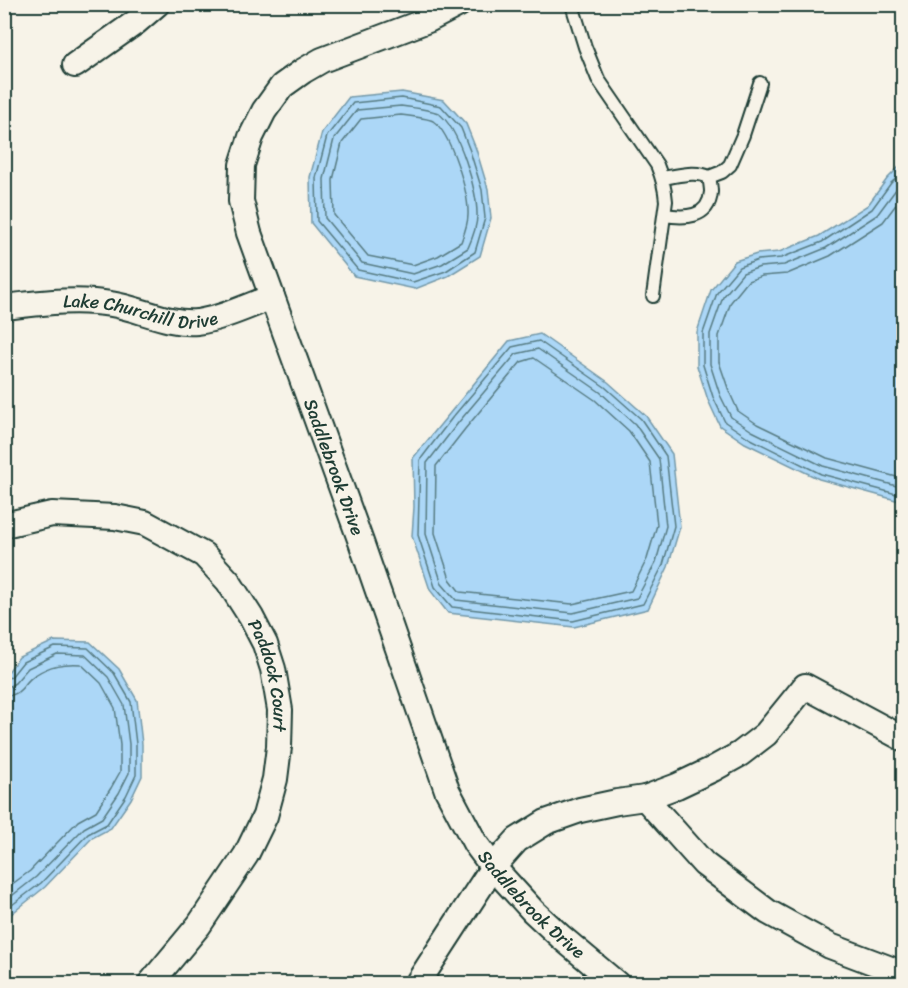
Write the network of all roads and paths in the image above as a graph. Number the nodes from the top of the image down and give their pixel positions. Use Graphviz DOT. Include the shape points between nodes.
graph roads {
  1 [pos="157,4"];
  2 [pos="459,4"];
  3 [pos="570,6"];
  4 [pos="75,65"];
  5 [pos="760,83"];
  6 [pos="709,177"];
  7 [pos="663,178"];
  8 [pos="664,214"];
  9 [pos="653,296"];
  10 [pos="272,297"];
  11 [pos="4,307"];
  12 [pos="4,525"];
  13 [pos="903,739"];
  14 [pos="645,798"];
  15 [pos="493,867"];
  16 [pos="903,974"];
  17 [pos="150,984"];
  18 [pos="417,984"];
  19 [pos="617,984"];
  1 -- 4 [label="street"];
  2 -- 10 [label="street, Saddlebrook Drive" via="428,20 322,60 282,86 264,111 242,165 241,201"];
  3 -- 7 [label="lane" via="598,79"];
  5 -- 6 [label="lane" via="730,165"];
  6 -- 7 [label="lane" via="696,173"];
  6 -- 8 [label="lane" via="711,192 702,211 680,217"];
  7 -- 8 [label="lane"];
  8 -- 9 [label="lane"];
  10 -- 11 [label="street, Lake Churchill Drive" via="196,322 111,304 62,301"];
  10 -- 15 [label="street, Saddlebrook Drive" via="447,790 475,843"];
  12 -- 17 [label="street, Paddock Court" via="52,514 115,517 145,523 204,555 228,581 265,644 273,669 280,710 279,747 265,816 246,855 198,925"];
  13 -- 14 [label="street" via="806,686 766,734 740,754"];
  14 -- 15 [label="street" via="580,810 546,822 517,840"];
  14 -- 16 [label="street" via="704,864 768,912 830,946"];
  15 -- 18 [label="street"];
  15 -- 19 [label="street, Saddlebrook Drive" via="561,937"];
}
